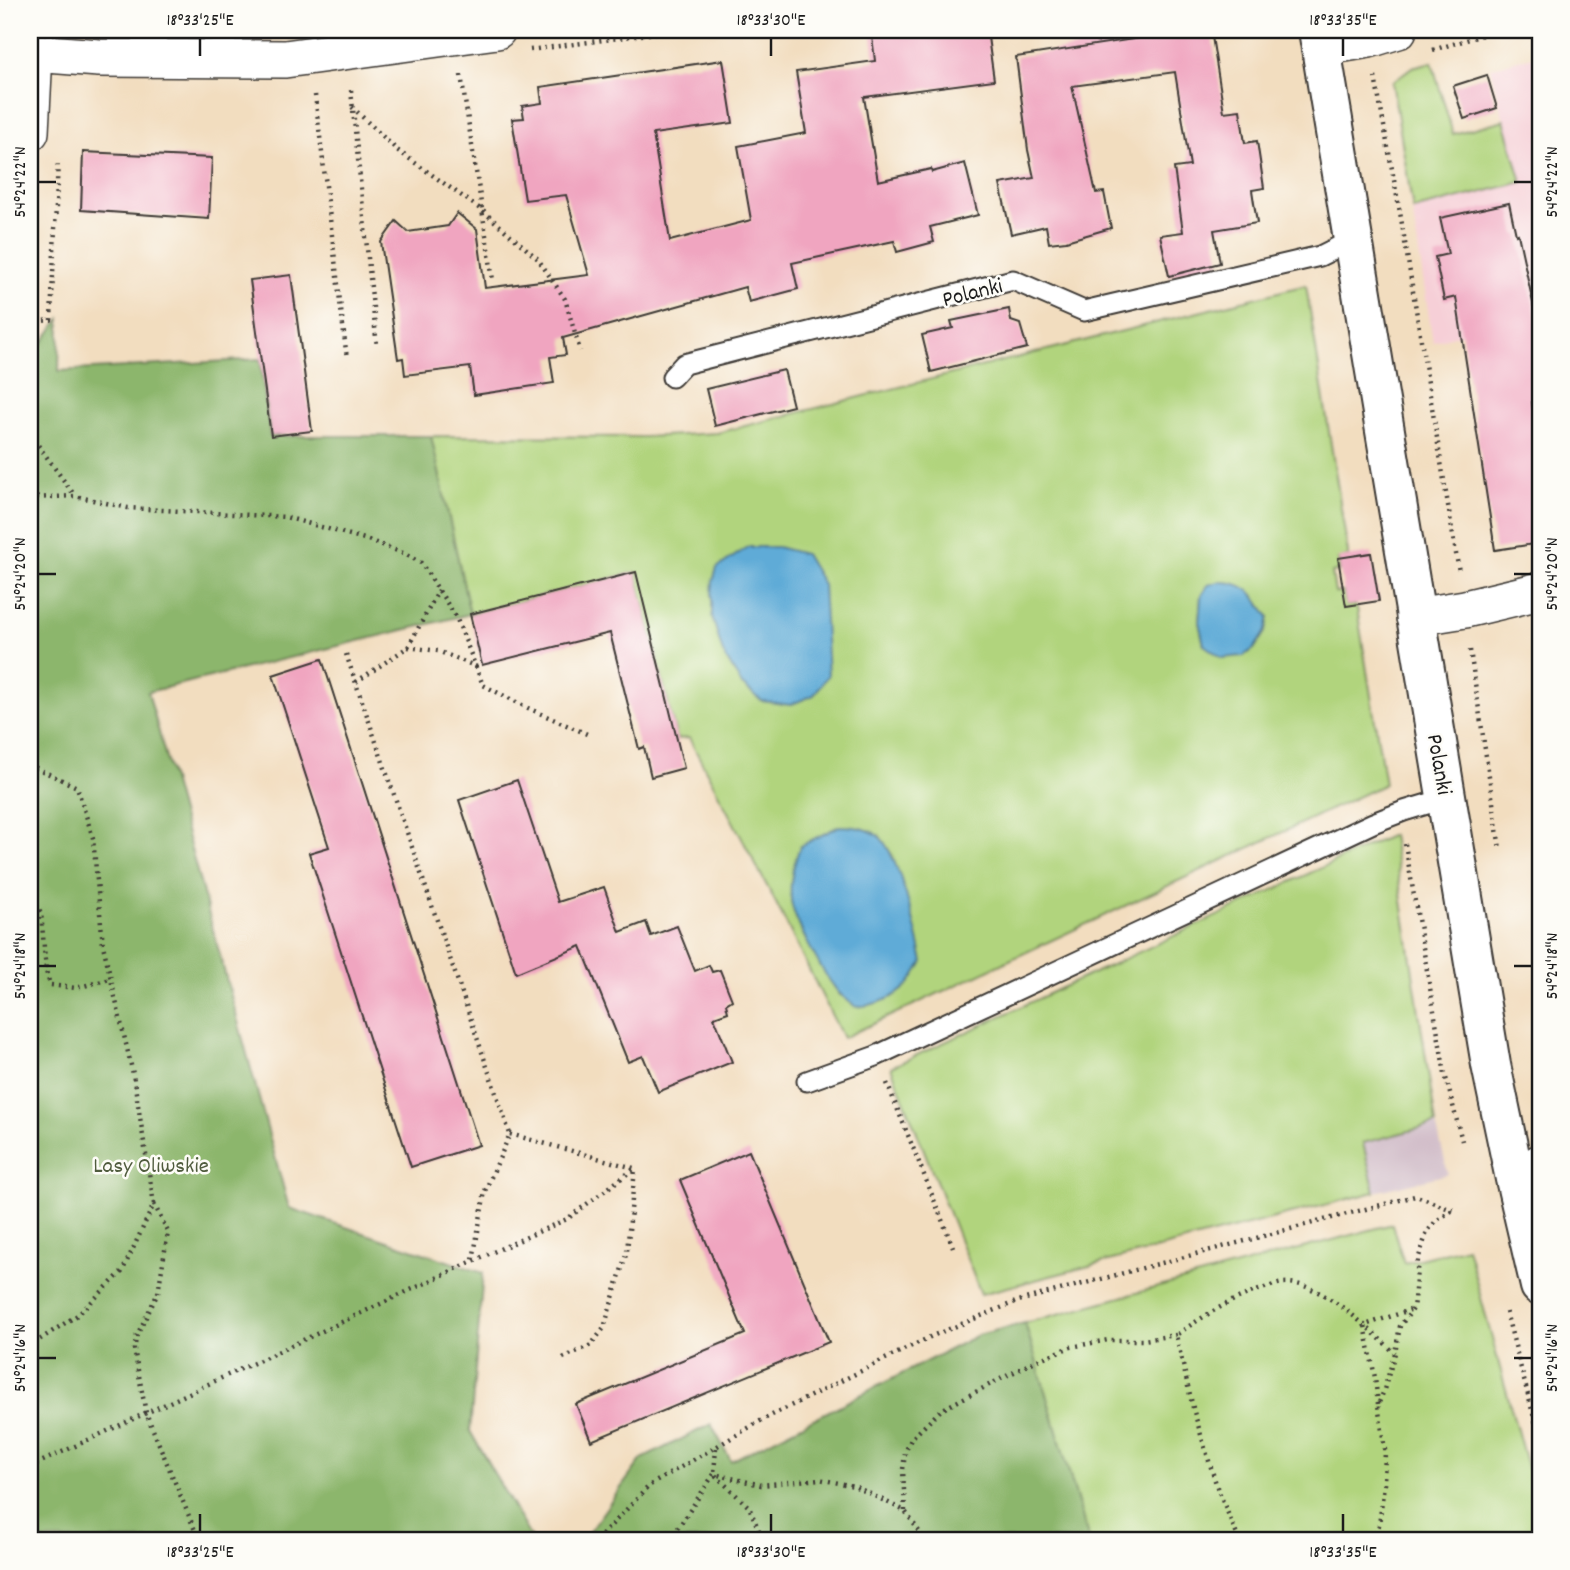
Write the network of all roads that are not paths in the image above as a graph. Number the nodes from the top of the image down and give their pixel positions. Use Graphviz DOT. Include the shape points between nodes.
graph roads {
  1 [pos="497,30"];
  2 [pos="1398,30"];
  3 [pos="1319,38"];
  4 [pos="33,45"];
  5 [pos="30,132"];
  6 [pos="1352,240"];
  7 [pos="672,377"];
  8 [pos="1540,591"];
  9 [pos="1415,617"];
  10 [pos="1447,798"];
  11 [pos="807,1081"];
  12 [pos="1527,1171"];
  13 [pos="1540,1286"];
  1 -- 4 [label="street" via="285,59 99,58"];
  2 -- 3 [label="street" via="1369,39"];
  3 -- 6 [label="street, Polanki"];
  4 -- 5 [label="street"];
  6 -- 7 [label="lane, Polanki" via="1320,256 1084,311 1013,281 684,364"];
  6 -- 9 [label="street, Polanki"];
  8 -- 9 [label="street"];
  9 -- 10 [label="street, Polanki"];
  10 -- 11 [label="lane" via="1373,823 876,1056"];
  10 -- 12 [label="street, Polanki" via="1491,1065"];
  12 -- 13 [label="street, Polanki"];
}
